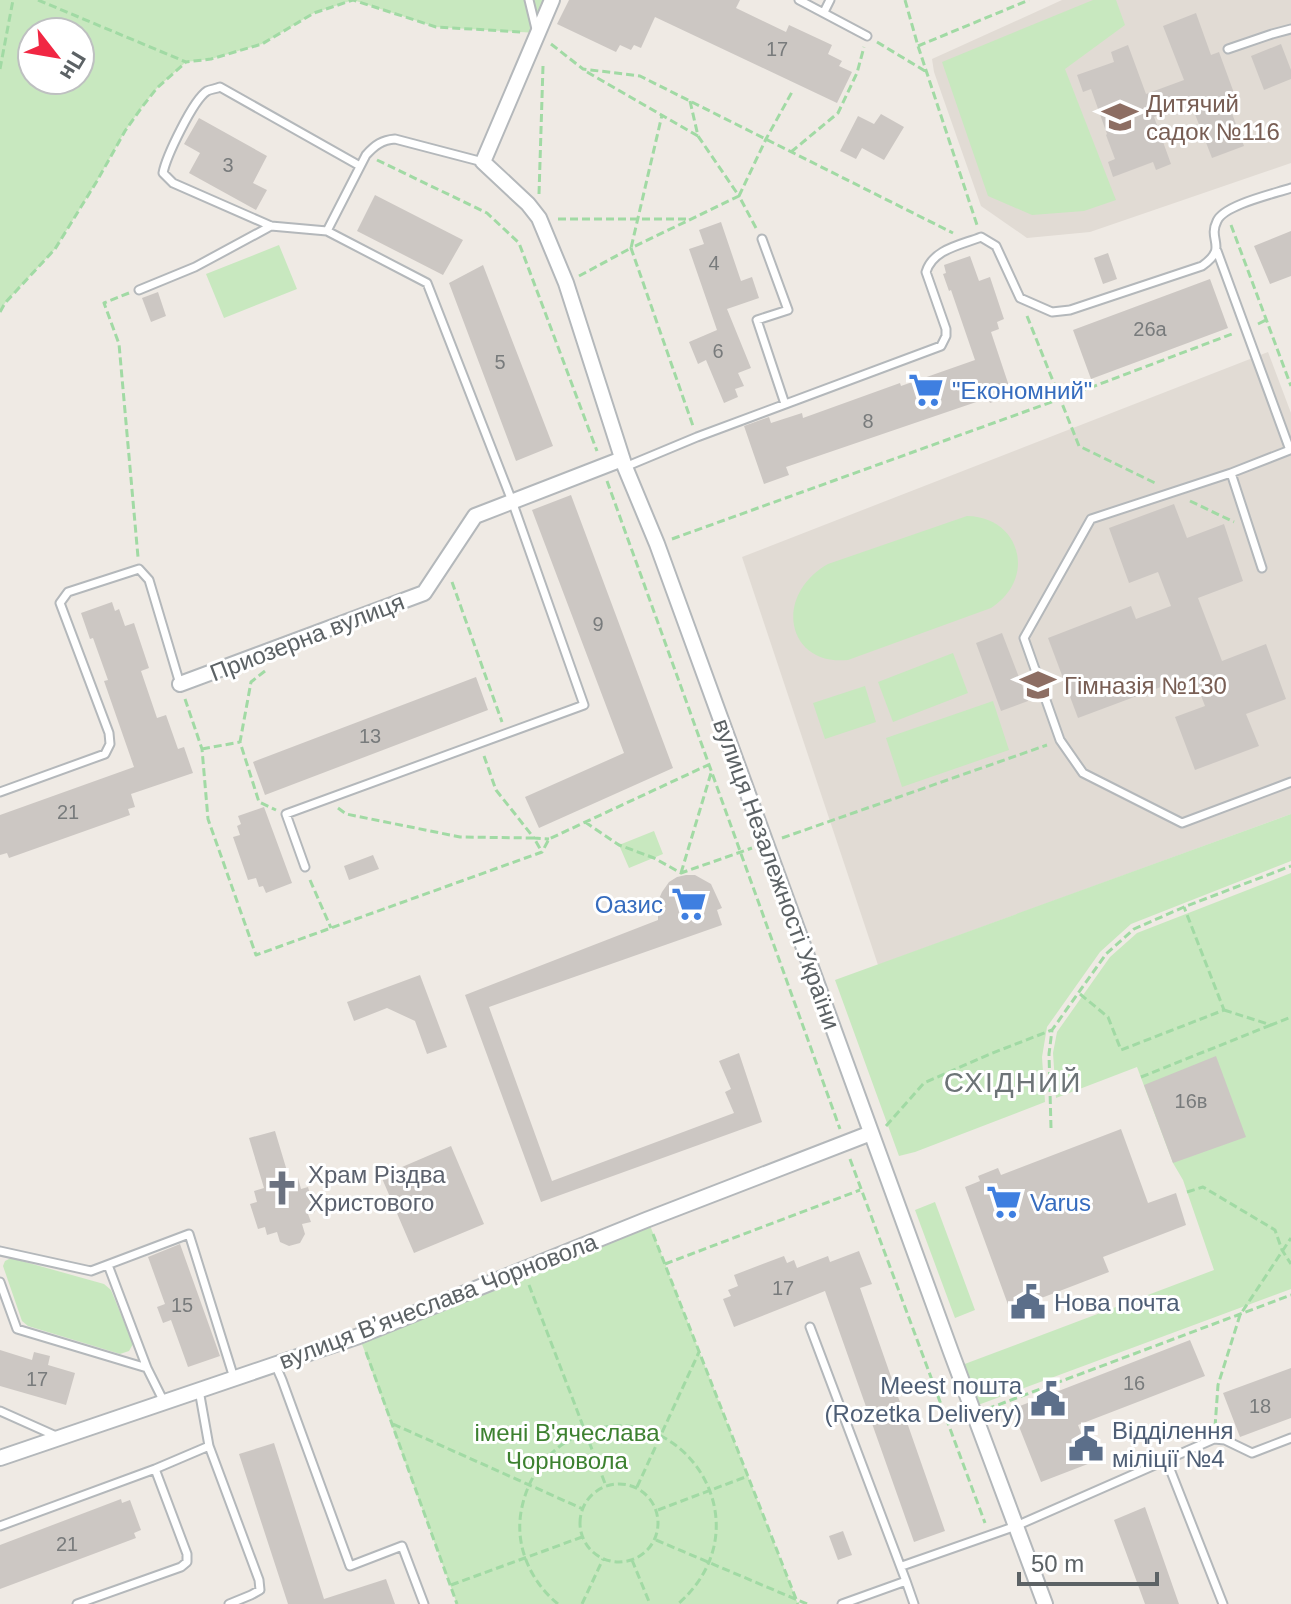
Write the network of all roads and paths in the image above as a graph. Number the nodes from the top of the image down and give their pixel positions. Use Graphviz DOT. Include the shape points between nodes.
graph roads {
  1 [pos="13,0"];
  2 [pos="38,0"];
  3 [pos="529,0"];
  4 [pos="552,0"];
  5 [pos="799,0"];
  6 [pos="830,0"];
  7 [pos="905,0"];
  8 [pos="1029,0"];
  9 [pos="824,12"];
  10 [pos="1291,29"];
  11 [pos="541,35"];
  12 [pos="867,36"];
  13 [pos="918,46"];
  14 [pos="1228,49"];
  15 [pos="186,62"];
  16 [pos="543,67"];
  17 [pos="0,69"];
  18 [pos="583,69"];
  19 [pos="926,72"];
  20 [pos="792,92"];
  21 [pos="690,101"];
  22 [pos="662,115"];
  23 [pos="698,136"];
  24 [pos="766,139"];
  25 [pos="791,152"];
  26 [pos="366,155"];
  27 [pos="483,162"];
  28 [pos="360,166"];
  29 [pos="1291,188"];
  30 [pos="739,196"];
  31 [pos="1226,211"];
  32 [pos="539,218"];
  33 [pos="638,219"];
  34 [pos="692,219"];
  35 [pos="271,226"];
  36 [pos="327,231"];
  37 [pos="981,237"];
  38 [pos="762,239"];
  39 [pos="970,241"];
  40 [pos="631,248"];
  41 [pos="1217,251"];
  42 [pos="566,283"];
  43 [pos="139,290"];
  44 [pos="1020,298"];
  45 [pos="0,312"];
  46 [pos="1266,320"];
  47 [pos="1245,329"];
  48 [pos="1291,386"];
  49 [pos="1060,399"];
  50 [pos="785,404"];
  51 [pos="697,437"];
  52 [pos="624,463"];
  53 [pos="602,467"];
  54 [pos="1231,473"];
  55 [pos="1173,492"];
  56 [pos="512,501"];
  57 [pos="1250,529"];
  58 [pos="657,544"];
  59 [pos="445,562"];
  60 [pos="1262,568"];
  61 [pos="139,569"];
  62 [pos="273,664"];
  63 [pos="180,684"];
  64 [pos="506,733"];
  65 [pos="1060,740"];
  66 [pos="240,742"];
  67 [pos="480,743"];
  68 [pos="202,749"];
  69 [pos="708,765"];
  70 [pos="711,773"];
  71 [pos="1291,782"];
  72 [pos="0,792"];
  73 [pos="327,799"];
  74 [pos="286,814"];
  75 [pos="585,822"];
  76 [pos="534,838"];
  77 [pos="549,839"];
  78 [pos="765,843"];
  79 [pos="542,852"];
  80 [pos="739,852"];
  81 [pos="1291,866"];
  82 [pos="305,867"];
  83 [pos="681,873"];
  84 [pos="1184,907"];
  85 [pos="331,928"];
  86 [pos="1078,993"];
  87 [pos="1224,1010"];
  88 [pos="1291,1017"];
  89 [pos="1271,1025"];
  90 [pos="1052,1030"];
  91 [pos="1141,1077"];
  92 [pos="1051,1128"];
  93 [pos="875,1133"];
  94 [pos="845,1143"];
  95 [pos="861,1190"];
  96 [pos="1187,1192"];
  97 [pos="646,1220"];
  98 [pos="1291,1238"];
  99 [pos="1282,1250"];
  100 [pos="0,1251"];
  101 [pos="665,1264"];
  102 [pos="1291,1264"];
  103 [pos="108,1265"];
  104 [pos="522,1270"];
  105 [pos="0,1282"];
  106 [pos="1291,1295"];
  107 [pos="1240,1315"];
  108 [pos="810,1327"];
  109 [pos="359,1336"];
  110 [pos="699,1352"];
  111 [pos="275,1364"];
  112 [pos="147,1368"];
  113 [pos="234,1378"];
  114 [pos="199,1390"];
  115 [pos="164,1402"];
  116 [pos="0,1411"];
  117 [pos="974,1415"];
  118 [pos="392,1423"];
  119 [pos="586,1433"];
  120 [pos="660,1436"];
  121 [pos="59,1438"];
  122 [pos="1291,1438"];
  123 [pos="1214,1439"];
  124 [pos="209,1446"];
  125 [pos="0,1458"];
  126 [pos="1166,1459"];
  127 [pos="155,1469"];
  128 [pos="748,1476"];
  129 [pos="529,1484"];
  130 [pos="606,1486"];
  131 [pos="636,1487"];
  132 [pos="711,1491"];
  133 [pos="583,1509"];
  134 [pos="657,1511"];
  135 [pos="0,1526"];
  136 [pos="1016,1526"];
  137 [pos="989,1534"];
  138 [pos="582,1537"];
  139 [pos="655,1539"];
  140 [pos="525,1559"];
  141 [pos="603,1559"];
  142 [pos="632,1560"];
  143 [pos="710,1563"];
  144 [pos="902,1566"];
  145 [pos="906,1581"];
  146 [pos="450,1585"];
  147 [pos="797,1602"];
  148 [pos="77,1604"];
  149 [pos="229,1604"];
  150 [pos="424,1604"];
  151 [pos="457,1604"];
  152 [pos="558,1604"];
  153 [pos="582,1604"];
  154 [pos="650,1604"];
  155 [pos="678,1604"];
  156 [pos="807,1604"];
  157 [pos="842,1604"];
  158 [pos="914,1604"];
  159 [pos="1045,1604"];
  160 [pos="1223,1604"];
  1 -- 17 [label="path"];
  2 -- 15 [label="path"];
  3 -- 11 [label="lane"];
  4 -- 11 [label="street"];
  5 -- 9 [label="lane"];
  6 -- 9 [label="lane"];
  7 -- 13 [label="path"];
  8 -- 13 [label="path"];
  9 -- 12 [label="lane"];
  10 -- 14 [label="lane"];
  11 -- 15 [label="path" via="436,27 353,0 314,13 262,44"];
  11 -- 18 [label="path"];
  11 -- 27 [label="street"];
  12 -- 19 [label="path"];
  12 -- 25 [label="path" via="838,113"];
  13 -- 19 [label="path"];
  15 -- 45 [label="path" via="142,107 55,249"];
  16 -- 32 [label="path"];
  18 -- 21 [label="path" via="640,76"];
  18 -- 22 [label="path"];
  19 -- 37 [label="path"];
  20 -- 24 [label="path"];
  21 -- 23 [label="path"];
  21 -- 24 [label="path"];
  22 -- 23 [label="path"];
  22 -- 33 [label="path"];
  23 -- 30 [label="path"];
  24 -- 25 [label="path"];
  24 -- 30 [label="path"];
  25 -- 39 [label="path"];
  26 -- 27 [label="lane" via="384,140 395,139"];
  26 -- 28 [label="lane"];
  26 -- 53 [label="path" via="487,213 519,243"];
  27 -- 32 [label="street, вулиця Незалежності України"];
  28 -- 35 [label="lane" via="220,87 207,92 197,101 163,173 173,183"];
  28 -- 36 [label="lane"];
  29 -- 31 [label="lane"];
  30 -- 34 [label="path"];
  30 -- 38 [label="path"];
  31 -- 41 [label="lane" via="1214,231"];
  31 -- 46 [label="path"];
  32 -- 33 [label="path"];
  32 -- 42 [label="street, вулиця Незалежності України"];
  33 -- 34 [label="path"];
  33 -- 40 [label="path"];
  34 -- 40 [label="path"];
  35 -- 36 [label="lane"];
  35 -- 43 [label="lane"];
  36 -- 56 [label="lane" via="427,283"];
  37 -- 39 [label="lane"];
  37 -- 44 [label="lane" via="996,246"];
  38 -- 50 [label="lane" via="788,310 757,320"];
  39 -- 50 [label="lane" via="928,263 926,272 946,329 941,346"];
  40 -- 42 [label="path"];
  40 -- 51 [label="path"];
  41 -- 44 [label="lane" via="1202,266 1070,310 1052,312"];
  41 -- 47 [label="lane"];
  42 -- 52 [label="street, вулиця Незалежності України"];
  43 -- 61 [label="path" via="104,303 119,344"];
  44 -- 49 [label="path"];
  46 -- 47 [label="path"];
  46 -- 48 [label="path"];
  47 -- 49 [label="path"];
  47 -- 54 [label="lane" via="1290,450"];
  49 -- 55 [label="path" via="1079,446"];
  49 -- 58 [label="path"];
  50 -- 51 [label="lane"];
  51 -- 52 [label="lane"];
  52 -- 53 [label="street, Приозерна вулиця"];
  52 -- 58 [label="street, вулиця Незалежності України"];
  53 -- 56 [label="street, Приозерна вулиця"];
  53 -- 69 [label="path"];
  54 -- 55 [label="lane"];
  54 -- 57 [label="lane"];
  55 -- 57 [label="path"];
  55 -- 65 [label="lane" via="1091,519 1024,638"];
  56 -- 59 [label="street, Приозерна вулиця" via="475,516"];
  56 -- 64 [label="lane" via="584,705"];
  57 -- 60 [label="lane"];
  58 -- 78 [label="street, вулиця Незалежності України"];
  59 -- 63 [label="street, Приозерна вулиця" via="424,593"];
  59 -- 64 [label="path"];
  61 -- 63 [label="lane" via="149,580"];
  61 -- 72 [label="lane" via="68,592 60,603 109,733 105,754"];
  62 -- 66 [label="path" via="251,682"];
  63 -- 68 [label="path"];
  64 -- 67 [label="lane"];
  65 -- 71 [label="lane" via="1083,773 1182,823"];
  65 -- 78 [label="path"];
  66 -- 68 [label="path"];
  66 -- 74 [label="path" via="259,802"];
  67 -- 73 [label="lane"];
  67 -- 76 [label="path" via="496,790"];
  68 -- 85 [label="path" via="208,819 256,955"];
  69 -- 70 [label="path"];
  69 -- 75 [label="path"];
  70 -- 80 [label="path"];
  70 -- 83 [label="path"];
  73 -- 74 [label="lane"];
  73 -- 76 [label="path" via="346,814 460,837"];
  74 -- 82 [label="lane"];
  75 -- 77 [label="path"];
  75 -- 83 [label="path" via="619,845"];
  76 -- 77 [label="path"];
  76 -- 79 [label="path"];
  77 -- 79 [label="path"];
  78 -- 80 [label="path"];
  78 -- 93 [label="street, вулиця Незалежності України"];
  79 -- 85 [label="path"];
  80 -- 83 [label="path"];
  80 -- 94 [label="path"];
  81 -- 84 [label="path"];
  82 -- 85 [label="path"];
  84 -- 86 [label="path" via="1134,929 1106,954"];
  84 -- 87 [label="path"];
  86 -- 87 [label="path" via="1108,1017 1121,1050"];
  86 -- 90 [label="path"];
  87 -- 89 [label="path"];
  88 -- 89 [label="path"];
  89 -- 91 [label="path"];
  90 -- 92 [label="path"];
  90 -- 93 [label="path" via="924,1083"];
  93 -- 94 [label="street, вулиця Вʼячеслава Чорновола"];
  93 -- 117 [label="street, вулиця Незалежності України"];
  94 -- 95 [label="path"];
  94 -- 97 [label="street, вулиця Вʼячеслава Чорновола"];
  95 -- 101 [label="path"];
  95 -- 137 [label="path"];
  96 -- 99 [label="path" via="1203,1187 1275,1230"];
  97 -- 101 [label="path"];
  97 -- 104 [label="street, вулиця Вʼячеслава Чорновола"];
  98 -- 99 [label="path"];
  99 -- 102 [label="path"];
  99 -- 107 [label="path"];
  100 -- 103 [label="lane" via="91,1271"];
  101 -- 110 [label="path"];
  103 -- 112 [label="lane"];
  103 -- 113 [label="lane" via="189,1234"];
  104 -- 109 [label="street, вулиця Вʼячеслава Чорновола"];
  104 -- 119 [label="path"];
  105 -- 112 [label="lane" via="17,1329"];
  106 -- 107 [label="path"];
  107 -- 117 [label="path"];
  107 -- 123 [label="path" via="1218,1385"];
  108 -- 144 [label="lane"];
  109 -- 111 [label="street, вулиця Вʼячеслава Чорновола"];
  109 -- 118 [label="path"];
  110 -- 120 [label="path"];
  110 -- 128 [label="path"];
  111 -- 113 [label="street, вулиця Вʼячеслава Чорновола"];
  111 -- 150 [label="lane" via="350,1566 402,1546"];
  112 -- 115 [label="lane"];
  113 -- 114 [label="street, вулиця Вʼячеслава Чорновола"];
  114 -- 115 [label="street, вулиця Вʼячеслава Чорновола"];
  114 -- 124 [label="lane"];
  115 -- 121 [label="street, вулиця Вʼячеслава Чорновола"];
  116 -- 121 [label="lane"];
  117 -- 136 [label="street, вулиця Незалежності України"];
  118 -- 129 [label="path"];
  118 -- 146 [label="path"];
  119 -- 120 [label="path" via="623,1427"];
  119 -- 129 [label="path" via="552,1453"];
  119 -- 130 [label="path"];
  120 -- 131 [label="path"];
  120 -- 132 [label="path" via="691,1459"];
  121 -- 125 [label="street, вулиця Вʼячеслава Чорновола"];
  122 -- 123 [label="lane" via="1252,1453"];
  123 -- 126 [label="lane"];
  124 -- 127 [label="lane"];
  124 -- 149 [label="lane" via="259,1580 260,1590"];
  126 -- 136 [label="lane"];
  126 -- 160 [label="lane"];
  127 -- 135 [label="lane"];
  127 -- 148 [label="lane" via="187,1562"];
  128 -- 132 [label="path"];
  128 -- 147 [label="path"];
  129 -- 133 [label="path"];
  129 -- 140 [label="path" via="520,1521"];
  130 -- 131 [label="path"];
  130 -- 133 [label="path"];
  131 -- 134 [label="path"];
  132 -- 134 [label="path"];
  132 -- 143 [label="path" via="717,1521"];
  133 -- 138 [label="path"];
  134 -- 139 [label="path"];
  136 -- 137 [label="lane"];
  136 -- 159 [label="street, вулиця Незалежності України"];
  137 -- 144 [label="lane"];
  138 -- 140 [label="path"];
  138 -- 141 [label="path"];
  139 -- 142 [label="path"];
  139 -- 143 [label="path"];
  140 -- 146 [label="path"];
  140 -- 152 [label="path"];
  141 -- 142 [label="path"];
  141 -- 153 [label="path"];
  142 -- 154 [label="path"];
  143 -- 147 [label="path"];
  143 -- 155 [label="path"];
  144 -- 145 [label="lane"];
  145 -- 157 [label="lane"];
  145 -- 158 [label="lane"];
  146 -- 151 [label="path"];
  147 -- 156 [label="path"];
}
